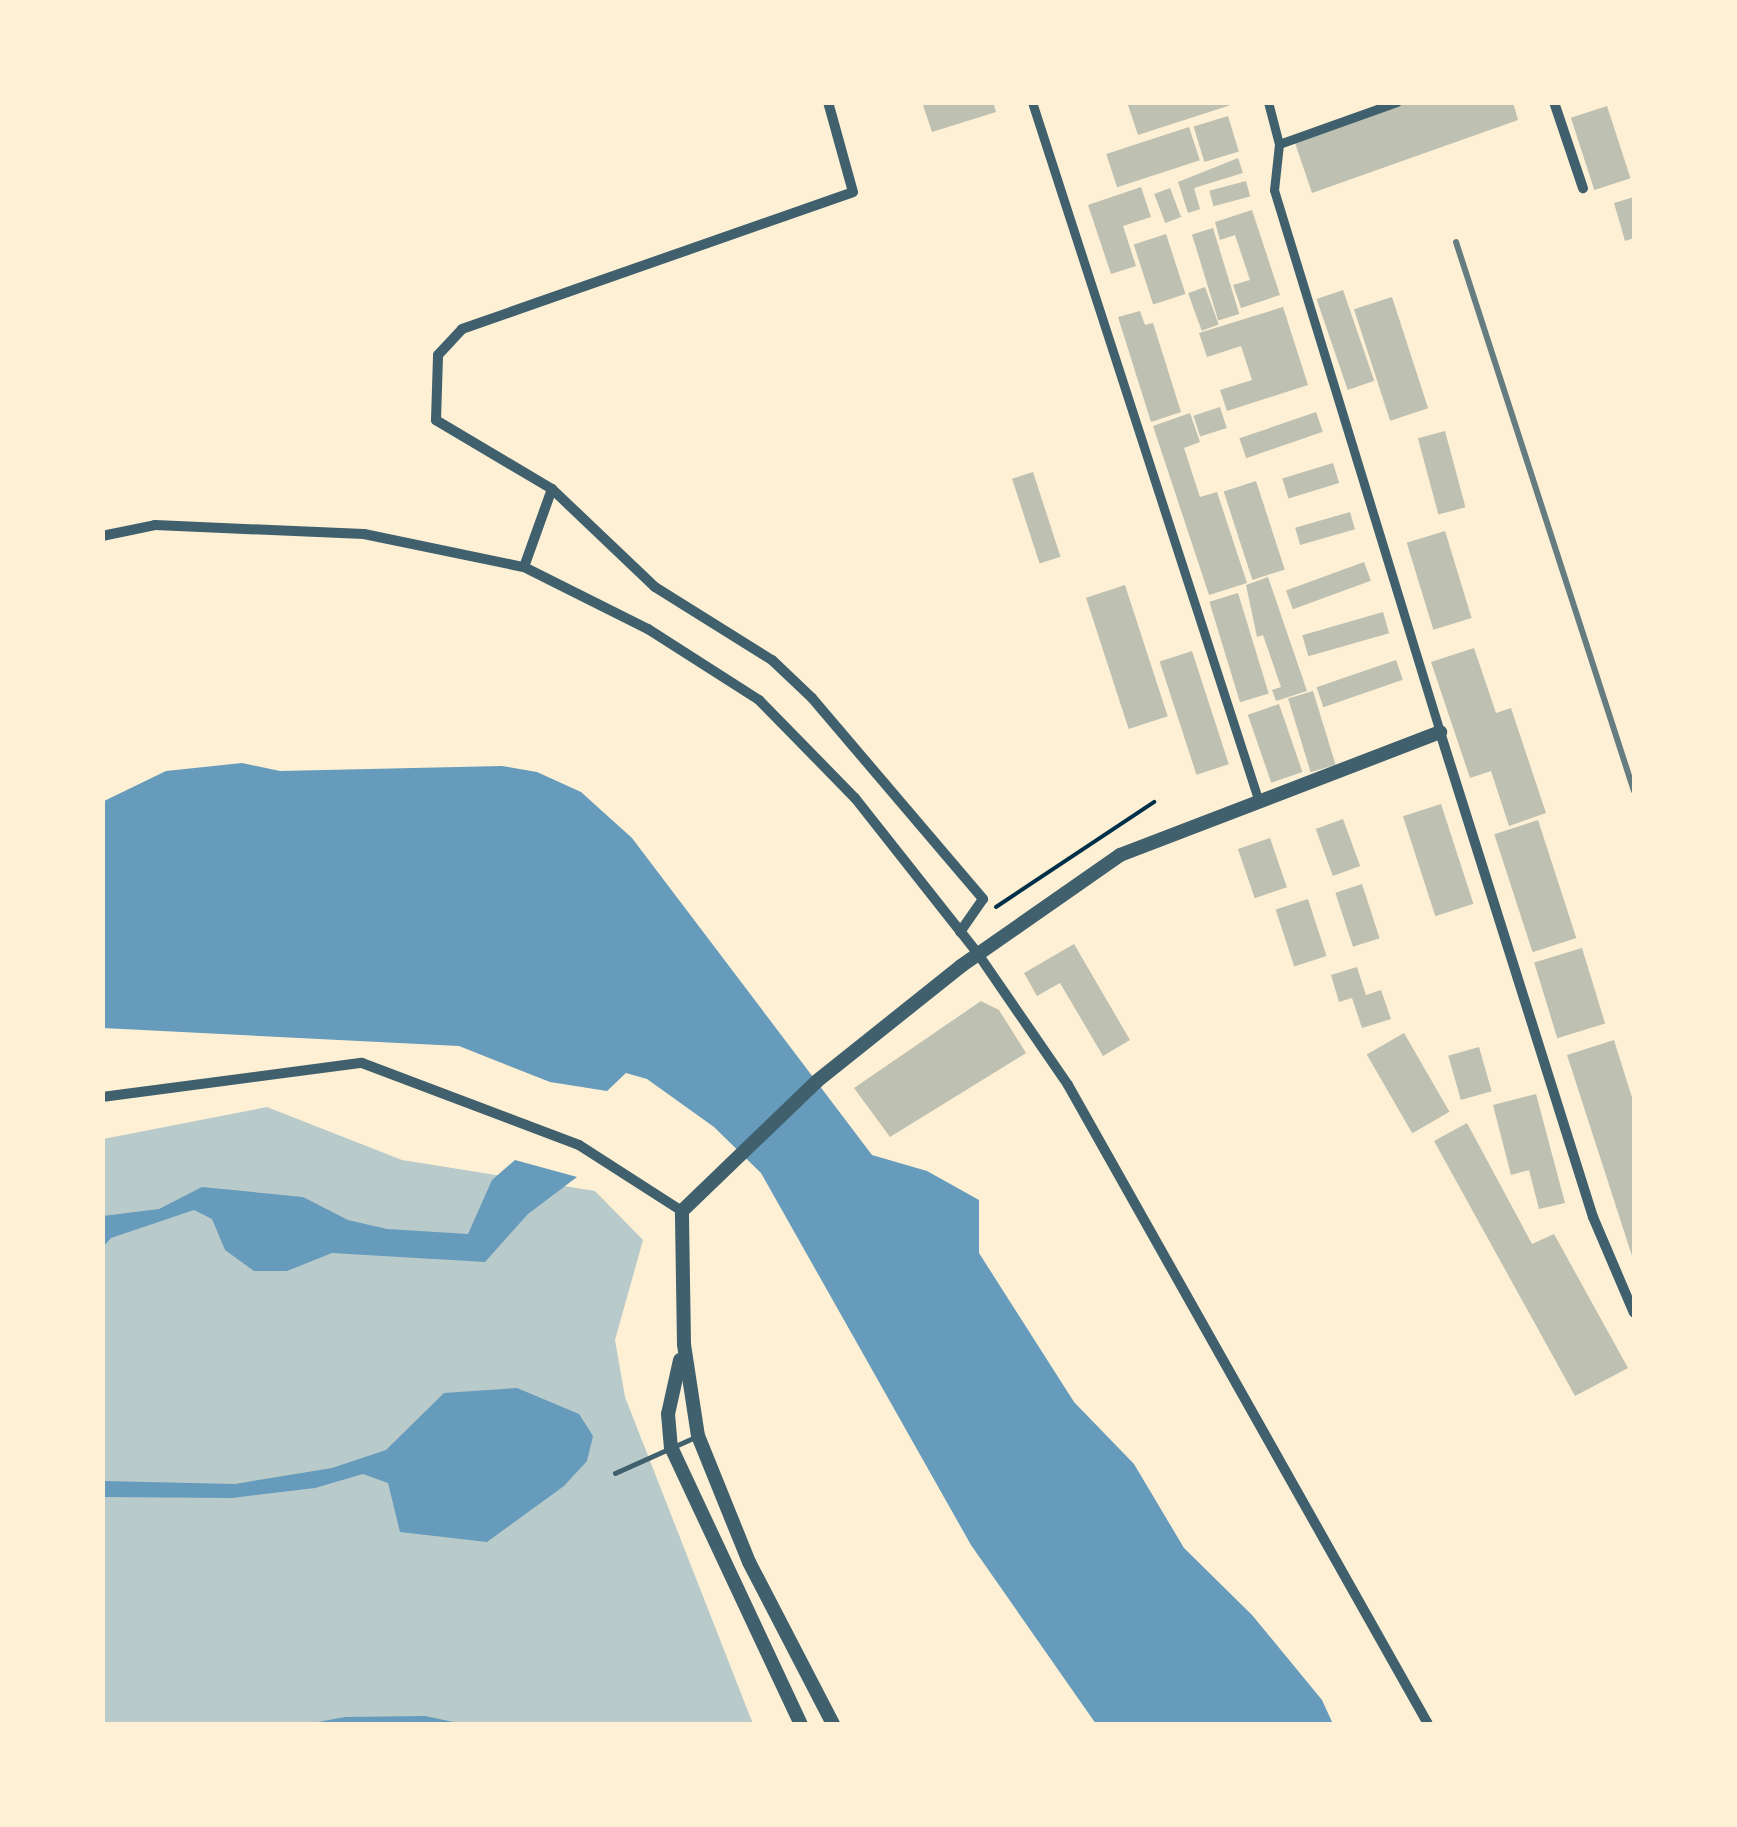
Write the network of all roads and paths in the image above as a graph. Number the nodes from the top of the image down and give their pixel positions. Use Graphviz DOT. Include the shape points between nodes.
graph roads {
  1 [pos="828,102"];
  2 [pos="1032,102"];
  3 [pos="1268,102"];
  4 [pos="1397,102"];
  5 [pos="1554,102"];
  6 [pos="1279,144"];
  7 [pos="1583,188"];
  8 [pos="552,489"];
  9 [pos="102,536"];
  10 [pos="524,567"];
  11 [pos="1440,732"];
  12 [pos="1258,798"];
  13 [pos="1154,802"];
  14 [pos="989,912"];
  15 [pos="960,932"];
  16 [pos="978,954"];
  17 [pos="102,1097"];
  18 [pos="682,1211"];
  19 [pos="1634,1312"];
  20 [pos="684,1344"];
  21 [pos="698,1436"];
  22 [pos="671,1447"];
  23 [pos="615,1473"];
  24 [pos="801,1724"];
  25 [pos="833,1724"];
  26 [pos="1428,1724"];
  1 -- 8 [label="street" via="854,192 475,324 438,355 436,420"];
  2 -- 12 [label="street"];
  3 -- 6 [label="street"];
  4 -- 6 [label="street"];
  5 -- 7 [label="street"];
  6 -- 11 [label="street" via="1274,190"];
  8 -- 10 [label="street"];
  8 -- 15 [label="street" via="656,587 772,660 812,698 983,899"];
  9 -- 10 [label="street" via="155,524 364,534"];
  10 -- 15 [label="street" via="648,629 759,700 854,798"];
  11 -- 12 [label="street"];
  11 -- 19 [label="street" via="1594,1217"];
  12 -- 16 [label="street" via="1145,841"];
  13 -- 14 [label="path"];
  15 -- 16 [label="street"];
  16 -- 18 [label="street" via="816,1081"];
  16 -- 26 [label="street" via="1068,1086"];
  17 -- 18 [label="street" via="362,1063 578,1145"];
  18 -- 20 [label="street"];
  20 -- 21 [label="street"];
  20 -- 22 [label="street" via="668,1414"];
  21 -- 22 [label="lane"];
  21 -- 25 [label="street" via="749,1562"];
  22 -- 23 [label="lane"];
  22 -- 24 [label="street"];
}
